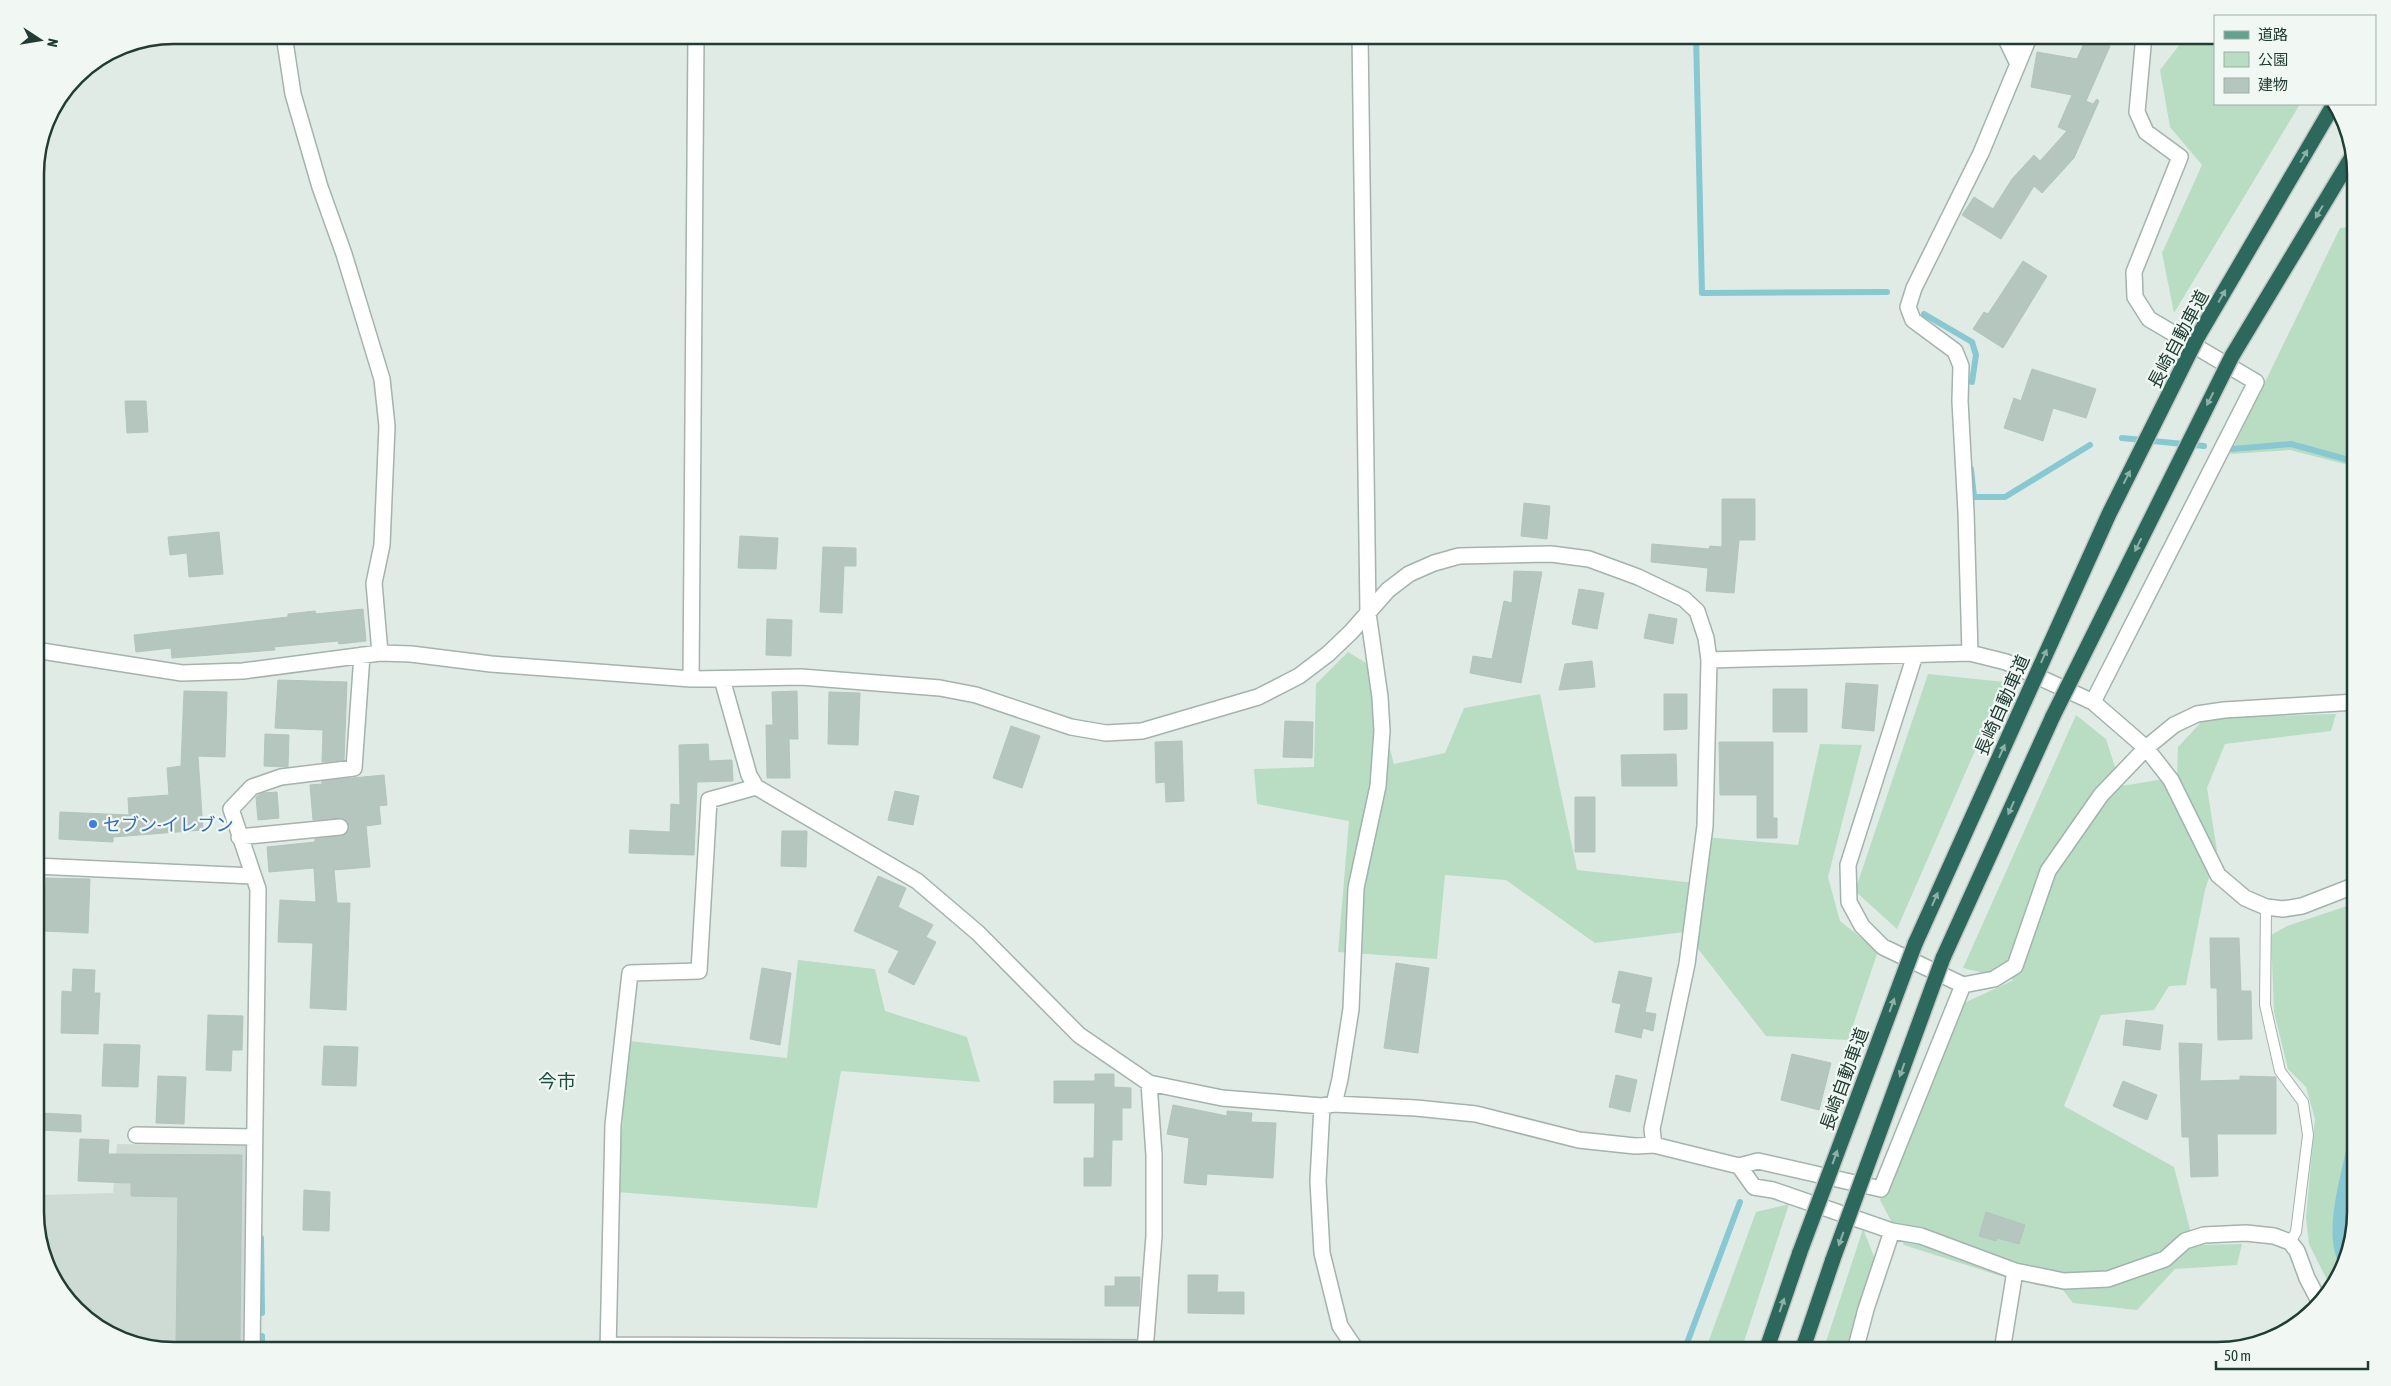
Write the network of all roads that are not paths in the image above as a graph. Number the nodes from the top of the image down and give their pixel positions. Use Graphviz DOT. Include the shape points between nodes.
graph roads {
  1 [pos="285,44"];
  2 [pos="696,44"];
  3 [pos="1360,44"];
  4 [pos="2008,44"];
  5 [pos="2026,44"];
  6 [pos="2143,44"];
  7 [pos="2018,64"];
  8 [pos="2330,110"];
  9 [pos="2347,165"];
  10 [pos="1368,613"];
  11 [pos="44,651"];
  12 [pos="380,652"];
  13 [pos="1970,653"];
  14 [pos="1915,654"];
  15 [pos="362,655"];
  16 [pos="1709,660"];
  17 [pos="691,679"];
  18 [pos="722,679"];
  19 [pos="2093,702"];
  20 [pos="2347,703"];
  21 [pos="2146,748"];
  22 [pos="756,786"];
  23 [pos="340,827"];
  24 [pos="240,837"];
  25 [pos="44,866"];
  26 [pos="253,876"];
  27 [pos="2347,888"];
  28 [pos="2266,907"];
  29 [pos="1963,985"];
  30 [pos="1149,1083"];
  31 [pos="1328,1105"];
  32 [pos="136,1135"];
  33 [pos="254,1137"];
  34 [pos="1654,1145"];
  35 [pos="1739,1166"];
  36 [pos="1892,1231"];
  37 [pos="2290,1242"];
  38 [pos="2015,1271"];
  39 [pos="2316,1296"];
  40 [pos="252,1342"];
  41 [pos="608,1342"];
  42 [pos="1146,1342"];
  43 [pos="1351,1342"];
  44 [pos="1769,1342"];
  45 [pos="1805,1342"];
  46 [pos="1857,1342"];
  47 [pos="2003,1342"];
  1 -- 12 [label="street" via="293,94 382,380 387,426 382,545 374,583"];
  2 -- 17 [label="street"];
  3 -- 10 [label="street"];
  4 -- 7 [label="street"];
  5 -- 7 [label="street"];
  6 -- 19 [label="street" via="2138,112 2146,132 2180,157 2134,272 2134,297 2149,319 2256,382"];
  7 -- 13 [label="street" via="1981,154 1914,288 1908,307 1913,320 1956,351 1961,366"];
  44 -- 8 [label="highway, 長崎自動車道, one-way, bridge" via="1915,944 2108,514 2197,338"];
  9 -- 45 [label="highway, one-way, bridge" via="2232,356 2053,716 1943,958"];
  10 -- 16 [label="street" via="1388,590 1410,574 1451,558 1551,554 1589,558 1684,599 1696,611 1706,638"];
  10 -- 18 [label="street" via="1328,654 1299,676 1258,697 1142,731 1106,733 1071,727 976,695 940,688 800,677"];
  10 -- 31 [label="street" via="1381,714 1378,786 1356,888 1351,1009 1340,1079"];
  11 -- 15 [label="street" via="182,672 243,671"];
  12 -- 15 [label="street"];
  12 -- 17 [label="street"];
  13 -- 14 [label="street"];
  13 -- 19 [label="street" via="2006,662"];
  14 -- 16 [label="street"];
  14 -- 29 [label="street" via="1848,865 1849,902 1862,926 1883,947"];
  15 -- 24 [label="street" via="354,768 281,777 252,787 231,809"];
  16 -- 34 [label="street" via="1706,826 1687,964 1652,1129"];
  17 -- 18 [label="street"];
  18 -- 22 [label="street" via="744,762"];
  19 -- 21 [label="street"];
  20 -- 21 [label="street" via="2197,714 2174,726"];
  21 -- 28 [label="street" via="2171,780 2218,875 2245,898"];
  21 -- 29 [label="street" via="2101,794 2048,871 2015,966 1994,979"];
  22 -- 30 [label="street" via="917,881 978,933 1079,1035"];
  22 -- 41 [label="street" via="709,800 699,971 630,973 613,1125"];
  23 -- 24 [label="street"];
  24 -- 26 [label="street"];
  25 -- 26 [label="street"];
  26 -- 33 [label="street" via="258,889"];
  27 -- 28 [label="street" via="2302,906"];
  28 -- 37 [label="lane" via="2265,1005 2280,1071 2303,1102 2308,1135 2296,1232"];
  29 -- 35 [label="street" via="1881,1189 1758,1161"];
  30 -- 31 [label="street" via="1222,1098"];
  30 -- 42 [label="street" via="1154,1154 1154,1236"];
  31 -- 34 [label="street" via="1476,1114 1579,1140"];
  31 -- 43 [label="street" via="1318,1181 1322,1253 1340,1326"];
  32 -- 33 [label="street"];
  33 -- 40 [label="street"];
  34 -- 35 [label="street"];
  35 -- 36 [label="street" via="1754,1187 1773,1190"];
  36 -- 38 [label="street" via="1921,1236"];
  36 -- 46 [label="street"];
  37 -- 38 [label="street" via="2274,1236 2246,1233 2204,1235 2185,1241 2165,1259 2108,1279 2064,1281"];
  37 -- 39 [label="street" via="2298,1251"];
  38 -- 47 [label="street"];
}
